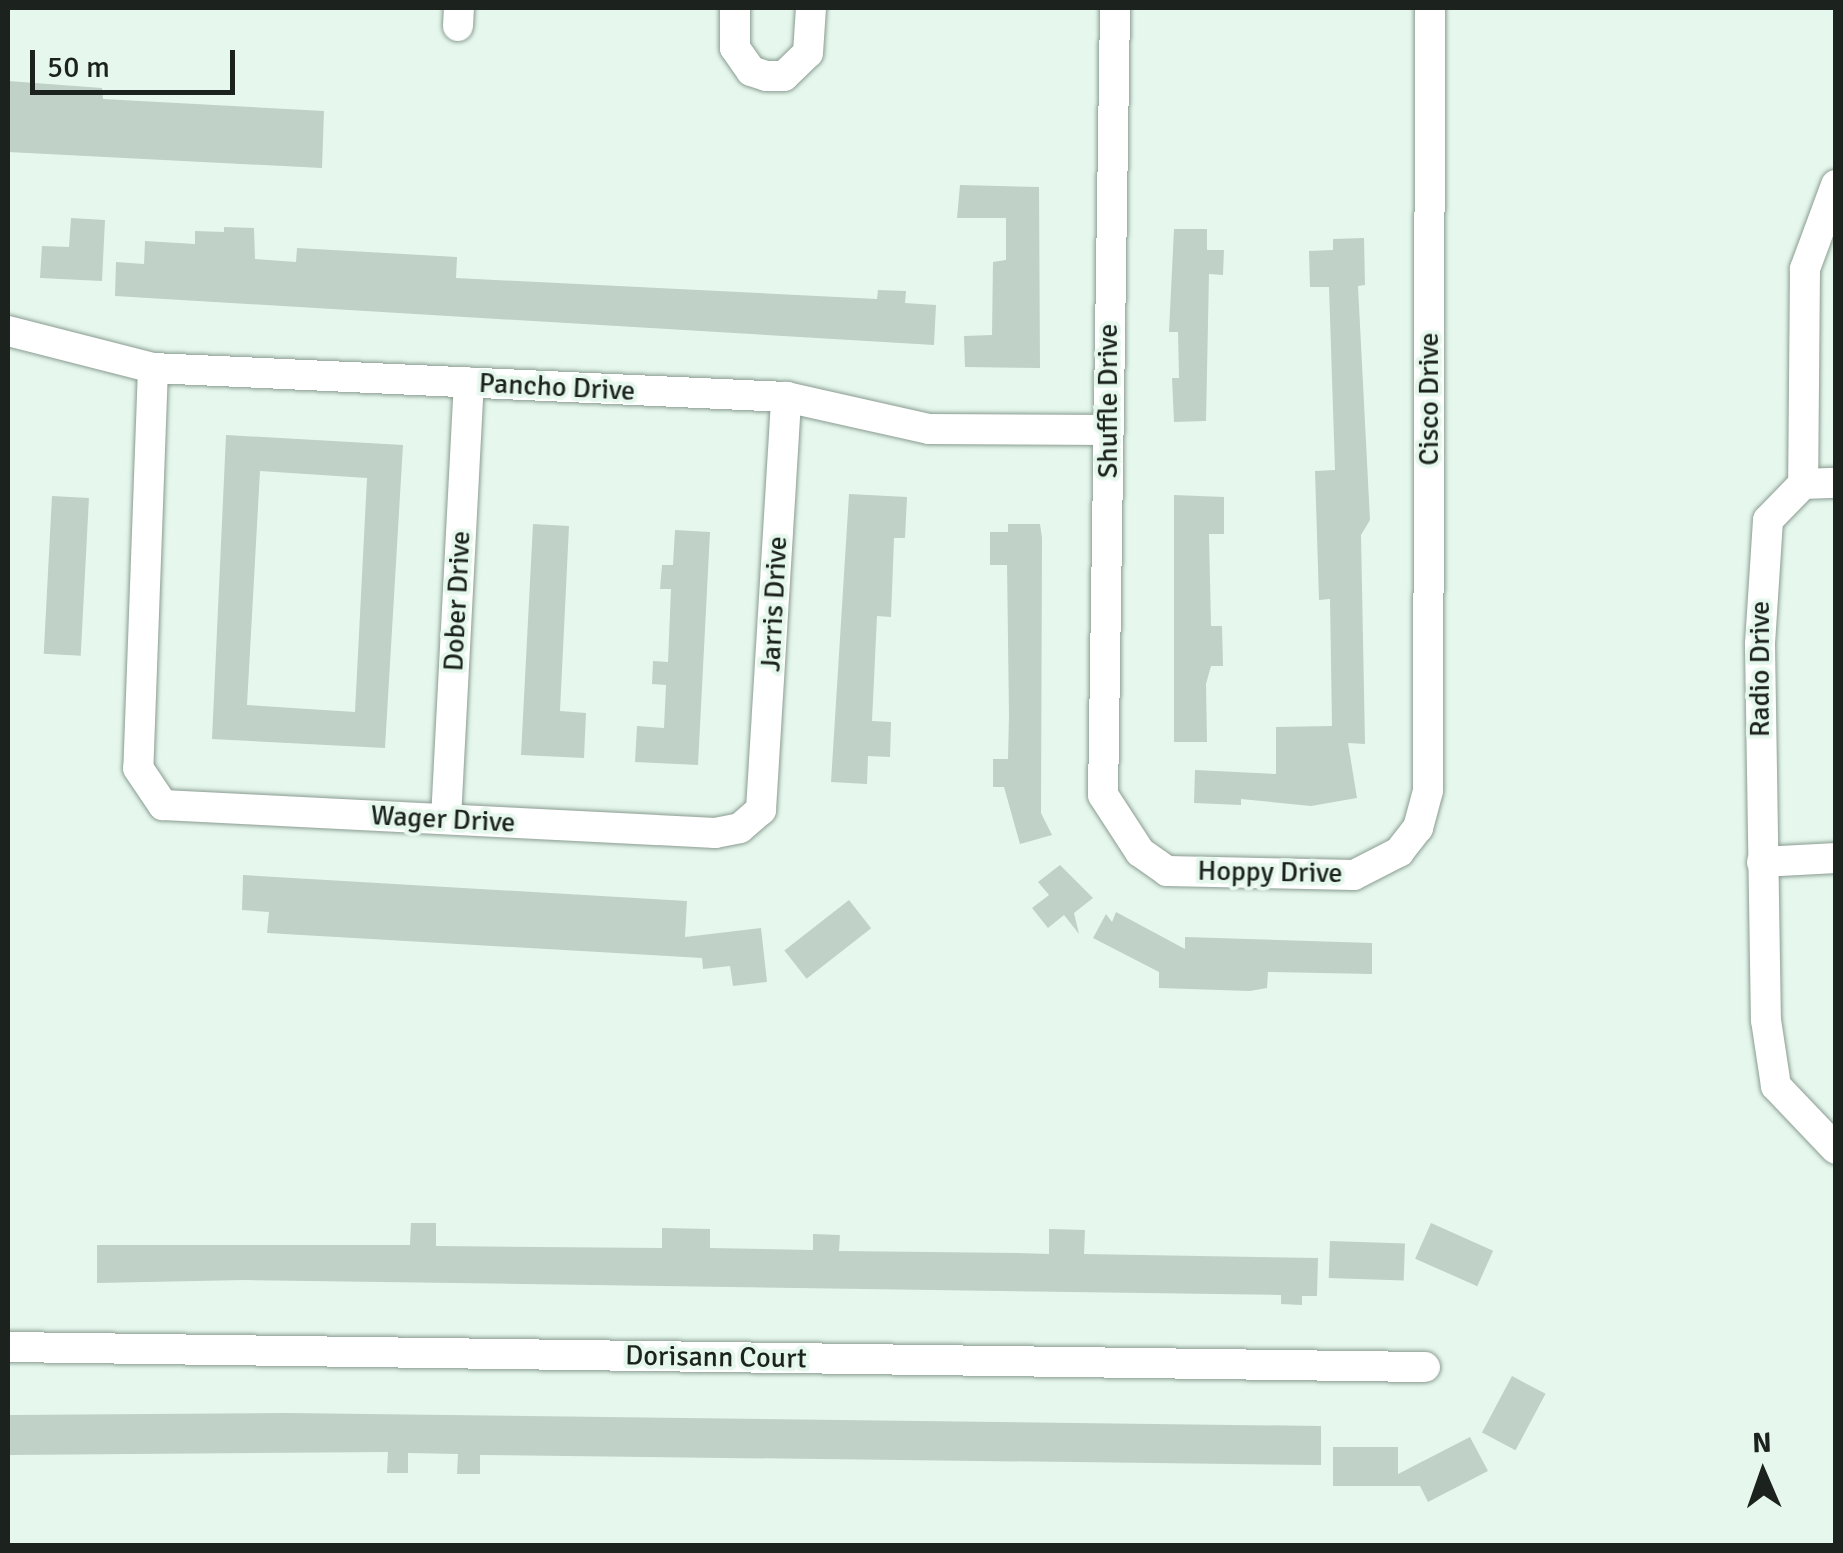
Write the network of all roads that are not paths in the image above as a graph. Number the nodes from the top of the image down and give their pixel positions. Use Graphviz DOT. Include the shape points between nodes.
graph roads {
  1 [pos="735,8"];
  2 [pos="811,8"];
  3 [pos="1116,8"];
  4 [pos="1430,8"];
  5 [pos="1836,185"];
  6 [pos="8,331"];
  7 [pos="153,368"];
  8 [pos="468,384"];
  9 [pos="786,397"];
  10 [pos="1108,430"];
  11 [pos="1836,483"];
  12 [pos="1803,484"];
  13 [pos="1428,791"];
  14 [pos="1103,796"];
  15 [pos="761,810"];
  16 [pos="446,819"];
  17 [pos="1836,858"];
  18 [pos="1762,862"];
  19 [pos="1836,1148"];
  20 [pos="8,1348"];
  21 [pos="1424,1367"];
  1 -- 2 [label="street" via="735,48 750,72 784,76 808,53"];
  3 -- 10 [label="street, Shuffle Drive" via="1110,20"];
  4 -- 13 [label="street, Cisco Drive"];
  5 -- 12 [label="street" via="1805,269"];
  6 -- 7 [label="street, Pancho Drive"];
  7 -- 8 [label="street, Pancho Drive"];
  7 -- 16 [label="street, Wager Drive" via="138,768 163,805"];
  8 -- 9 [label="street, Pancho Drive"];
  8 -- 16 [label="street, Dober Drive"];
  9 -- 10 [label="street, Pancho Drive" via="929,430"];
  9 -- 15 [label="street, Jarris Drive"];
  10 -- 14 [label="street, Shuffle Drive"];
  11 -- 12 [label="street"];
  12 -- 18 [label="street, Radio Drive" via="1768,520 1760,568"];
  13 -- 14 [label="street, Hoppy Drive" via="1418,828 1399,852 1354,875 1167,871 1140,852"];
  15 -- 16 [label="street, Wager Drive" via="740,828 715,833"];
  17 -- 18 [label="street"];
  18 -- 19 [label="street, Radio Drive" via="1766,1020 1776,1086"];
  20 -- 21 [label="street, Dorisann Court"];
}
